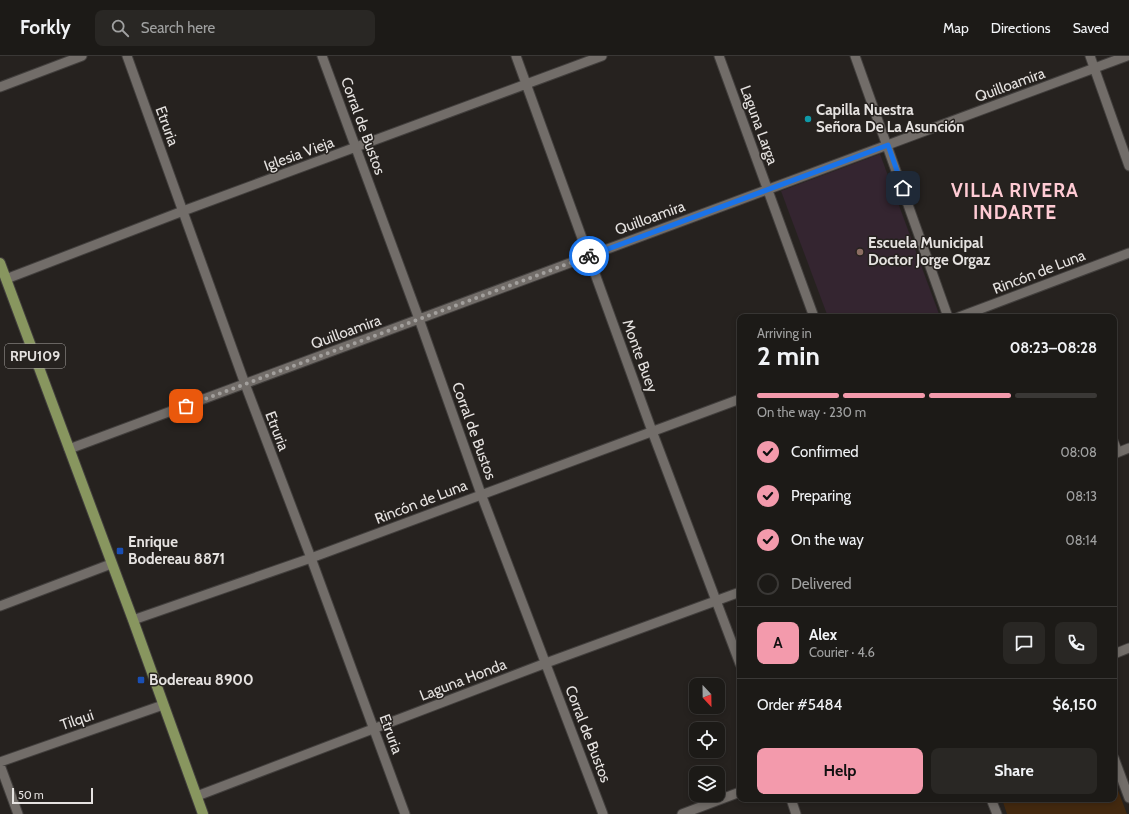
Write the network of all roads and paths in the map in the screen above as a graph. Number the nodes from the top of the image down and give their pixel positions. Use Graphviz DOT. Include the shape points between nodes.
graph roads {
  1 [pos="82,56"];
  2 [pos="127,56"];
  3 [pos="322,56"];
  4 [pos="516,56"];
  5 [pos="602,56"];
  6 [pos="719,56"];
  7 [pos="855,56"];
  8 [pos="1090,56"];
  9 [pos="1127,56"];
  10 [pos="1094,68"];
  11 [pos="526,84"];
  12 [pos="0,87"];
  13 [pos="888,145"];
  14 [pos="356,148"];
  15 [pos="1129,166"];
  16 [pos="768,189"];
  17 [pos="183,211"];
  18 [pos="1129,253"];
  19 [pos="589,256"];
  20 [pos="0,262"];
  21 [pos="6,279"];
  22 [pos="813,314"];
  23 [pos="947,314"];
  24 [pos="967,314"];
  25 [pos="419,319"];
  26 [pos="245,384"];
  27 [pos="737,400"];
  28 [pos="652,431"];
  29 [pos="1129,448"];
  30 [pos="69,449"];
  31 [pos="1117,453"];
  32 [pos="481,494"];
  33 [pos="311,558"];
  34 [pos="111,564"];
  35 [pos="737,593"];
  36 [pos="716,601"];
  37 [pos="0,606"];
  38 [pos="133,620"];
  39 [pos="1129,648"];
  40 [pos="1117,653"];
  41 [pos="737,656"];
  42 [pos="546,663"];
  43 [pos="164,705"];
  44 [pos="374,729"];
  45 [pos="0,764"];
  46 [pos="1117,766"];
  47 [pos="737,793"];
  48 [pos="197,796"];
  49 [pos="1129,798"];
  50 [pos="792,802"];
  51 [pos="992,802"];
  52 [pos="18,814"];
  53 [pos="203,814"];
  54 [pos="405,814"];
  55 [pos="603,814"];
  56 [pos="682,814"];
  57 [pos="796,814"];
  58 [pos="996,814"];
  1 -- 12 [label="street"];
  2 -- 17 [label="street, Etruria"];
  3 -- 14 [label="street, Corral de Bustos"];
  4 -- 11 [label="street, Monte Buey"];
  5 -- 11 [label="street, Iglesia Vieja"];
  6 -- 16 [label="street, Laguna Larga"];
  7 -- 13 [label="street"];
  8 -- 10 [label="street"];
  9 -- 10 [label="street, Quilloamira"];
  10 -- 13 [label="street, Quilloamira"];
  10 -- 15 [label="street"];
  11 -- 14 [label="street, Iglesia Vieja"];
  11 -- 19 [label="street, Monte Buey"];
  13 -- 16 [label="street, Quilloamira"];
  13 -- 23 [label="street"];
  14 -- 17 [label="street, Iglesia Vieja"];
  14 -- 25 [label="street, Corral de Bustos"];
  16 -- 19 [label="street, Quilloamira"];
  16 -- 22 [label="street, Laguna Larga"];
  17 -- 21 [label="street, Iglesia Vieja"];
  17 -- 26 [label="street, Etruria"];
  18 -- 24 [label="street, Rincón de Luna"];
  19 -- 25 [label="street, Quilloamira"];
  19 -- 28 [label="street, Monte Buey"];
  20 -- 21 [label="main road, RPU109"];
  21 -- 30 [label="main road, RPU109"];
  25 -- 26 [label="street, Quilloamira"];
  25 -- 32 [label="street, Corral de Bustos"];
  26 -- 30 [label="street, Quilloamira"];
  26 -- 33 [label="street, Etruria"];
  27 -- 28 [label="street, Rincón de Luna"];
  28 -- 32 [label="street, Rincón de Luna"];
  28 -- 36 [label="street, Monte Buey"];
  29 -- 31 [label="street"];
  30 -- 34 [label="main road, RPU109"];
  32 -- 33 [label="street, Rincón de Luna"];
  32 -- 42 [label="street, Corral de Bustos"];
  33 -- 38 [label="street, Rincón de Luna"];
  33 -- 44 [label="street, Etruria"];
  34 -- 37 [label="street"];
  34 -- 38 [label="main road, RPU109"];
  35 -- 36 [label="street, Laguna Honda"];
  36 -- 41 [label="street, Monte Buey"];
  36 -- 42 [label="street, Laguna Honda"];
  38 -- 43 [label="main road, RPU109"];
  39 -- 40 [label="street"];
  42 -- 44 [label="street, Laguna Honda"];
  42 -- 55 [label="street, Corral de Bustos"];
  43 -- 45 [label="street, Tilqui"];
  43 -- 48 [label="main road, RPU109"];
  44 -- 48 [label="street, Laguna Honda"];
  44 -- 54 [label="street, Etruria"];
  45 -- 52 [label="street"];
  46 -- 49 [label="street"];
  47 -- 56 [label="street"];
  48 -- 53 [label="main road, RPU109"];
  50 -- 57 [label="street"];
  51 -- 58 [label="street"];
}
